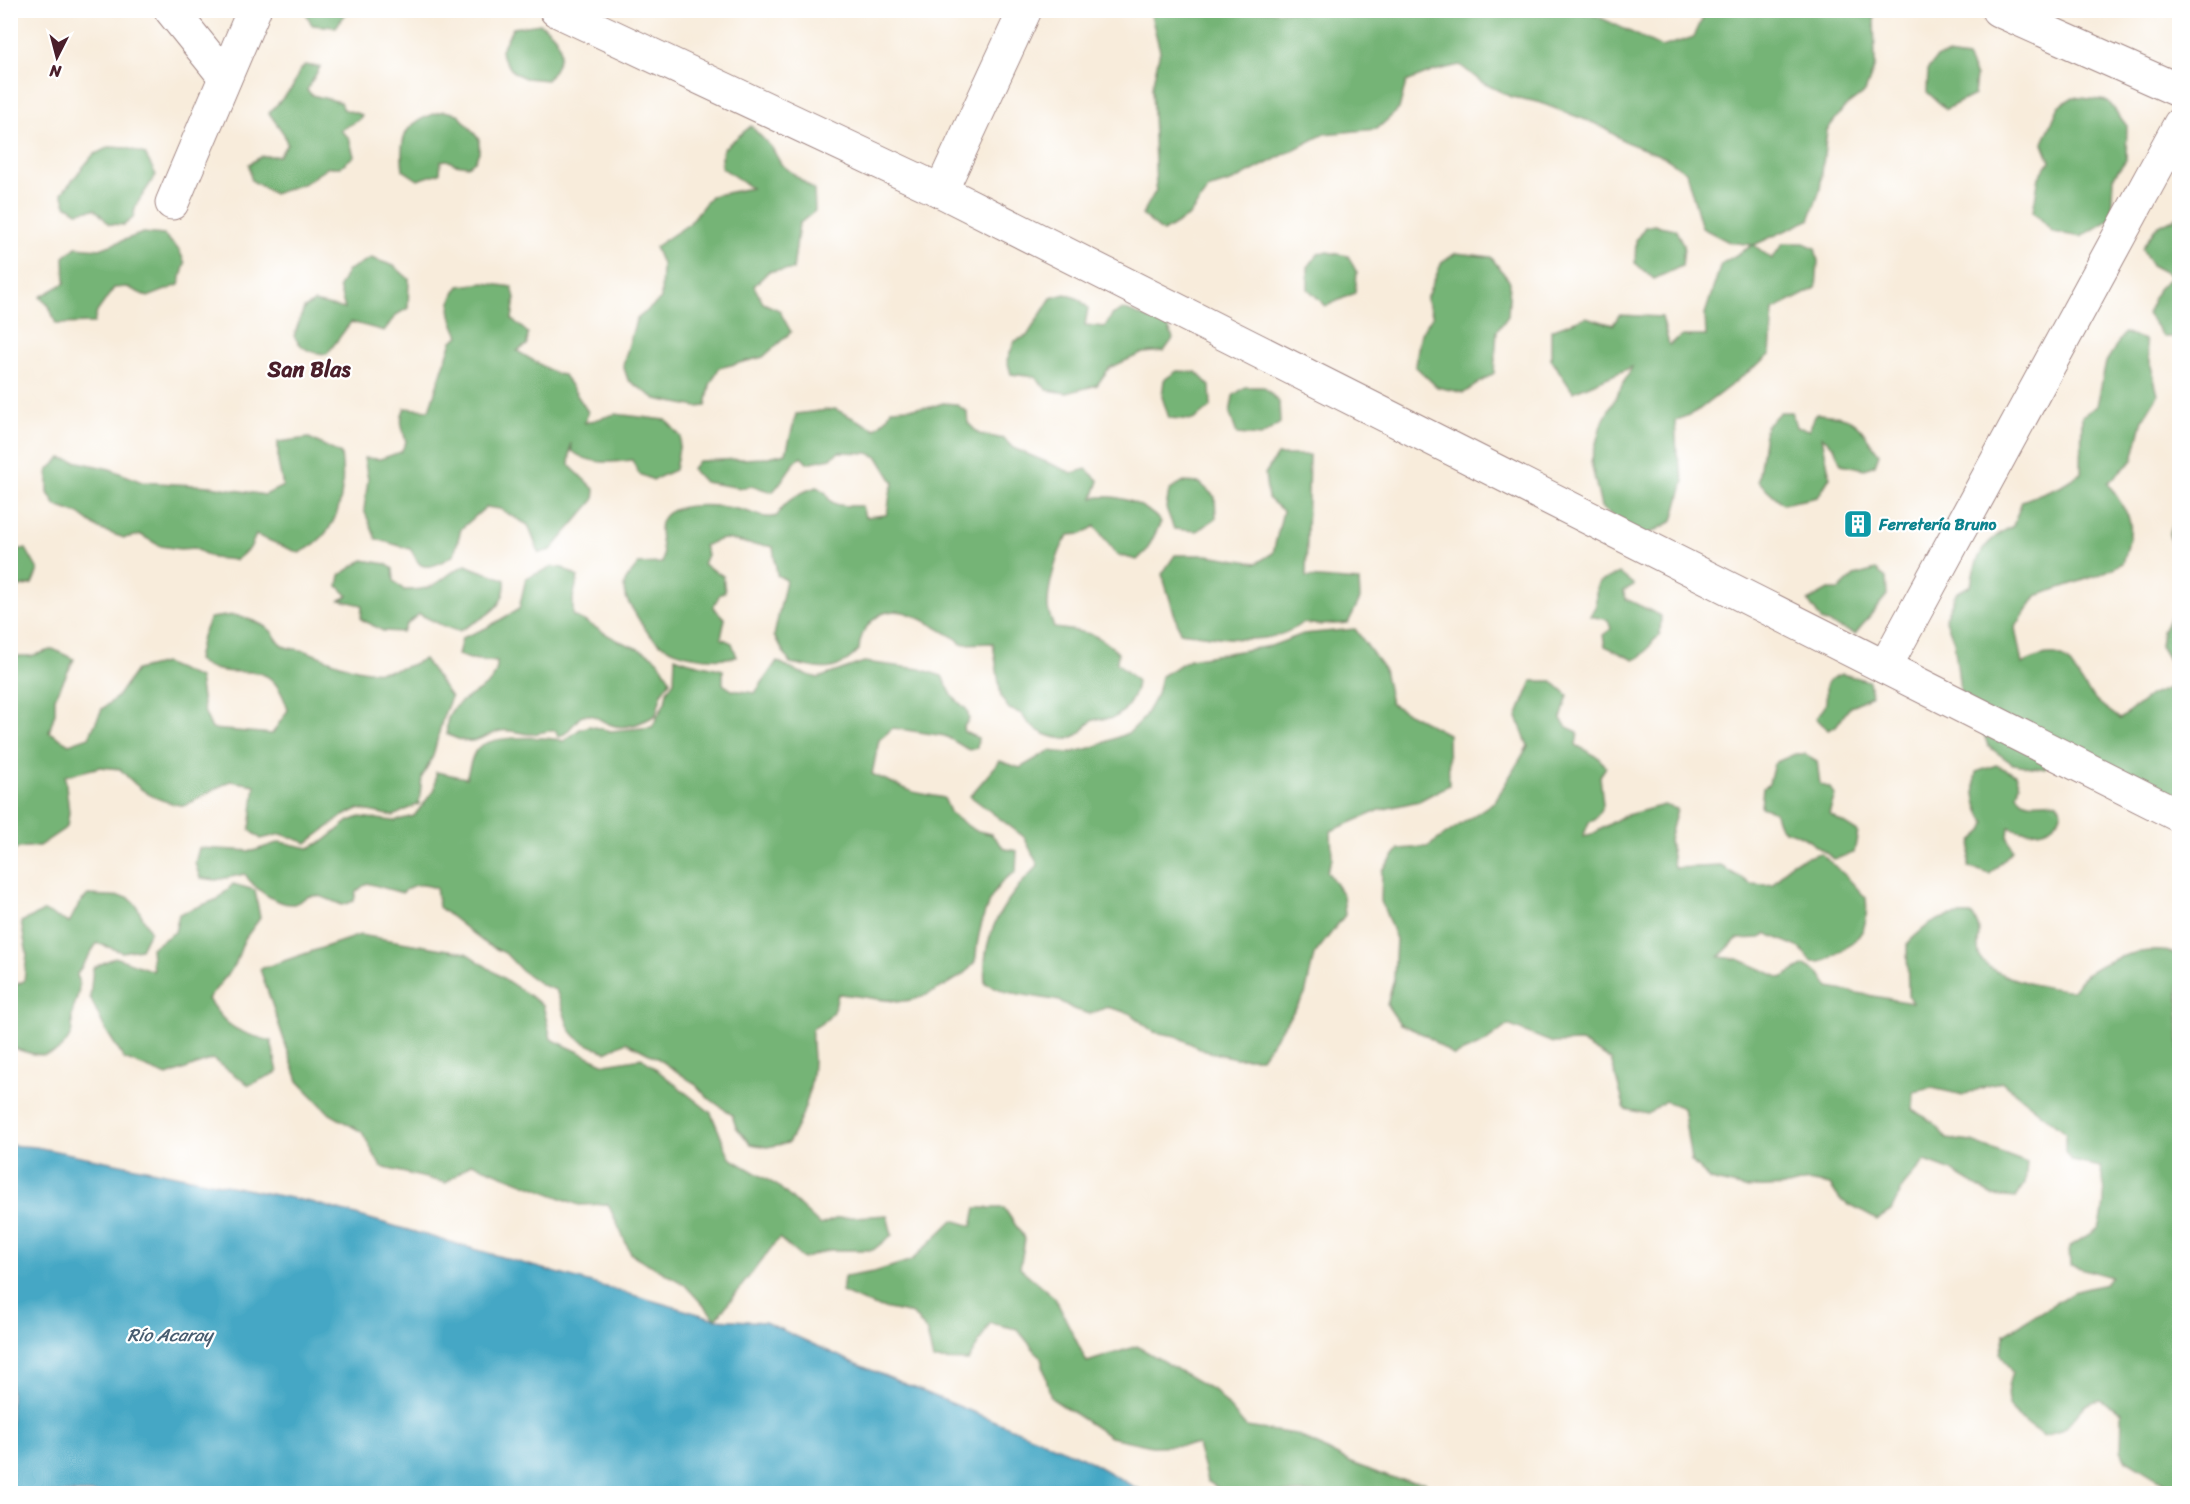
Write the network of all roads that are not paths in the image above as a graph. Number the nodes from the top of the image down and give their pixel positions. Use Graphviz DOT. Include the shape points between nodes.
graph roads {
  1 [pos="171,10"];
  2 [pos="254,10"];
  3 [pos="556,10"];
  4 [pos="1025,10"];
  5 [pos="1998,10"];
  6 [pos="225,77"];
  7 [pos="2180,92"];
  8 [pos="2180,124"];
  9 [pos="941,191"];
  10 [pos="172,203"];
  11 [pos="1885,667"];
  12 [pos="2180,816"];
  1 -- 6 [label="street"];
  2 -- 6 [label="street"];
  3 -- 9 [label="street"];
  4 -- 9 [label="street"];
  5 -- 7 [label="street"];
  6 -- 10 [label="street"];
  8 -- 11 [label="street"];
  9 -- 11 [label="street"];
  11 -- 12 [label="street"];
}
